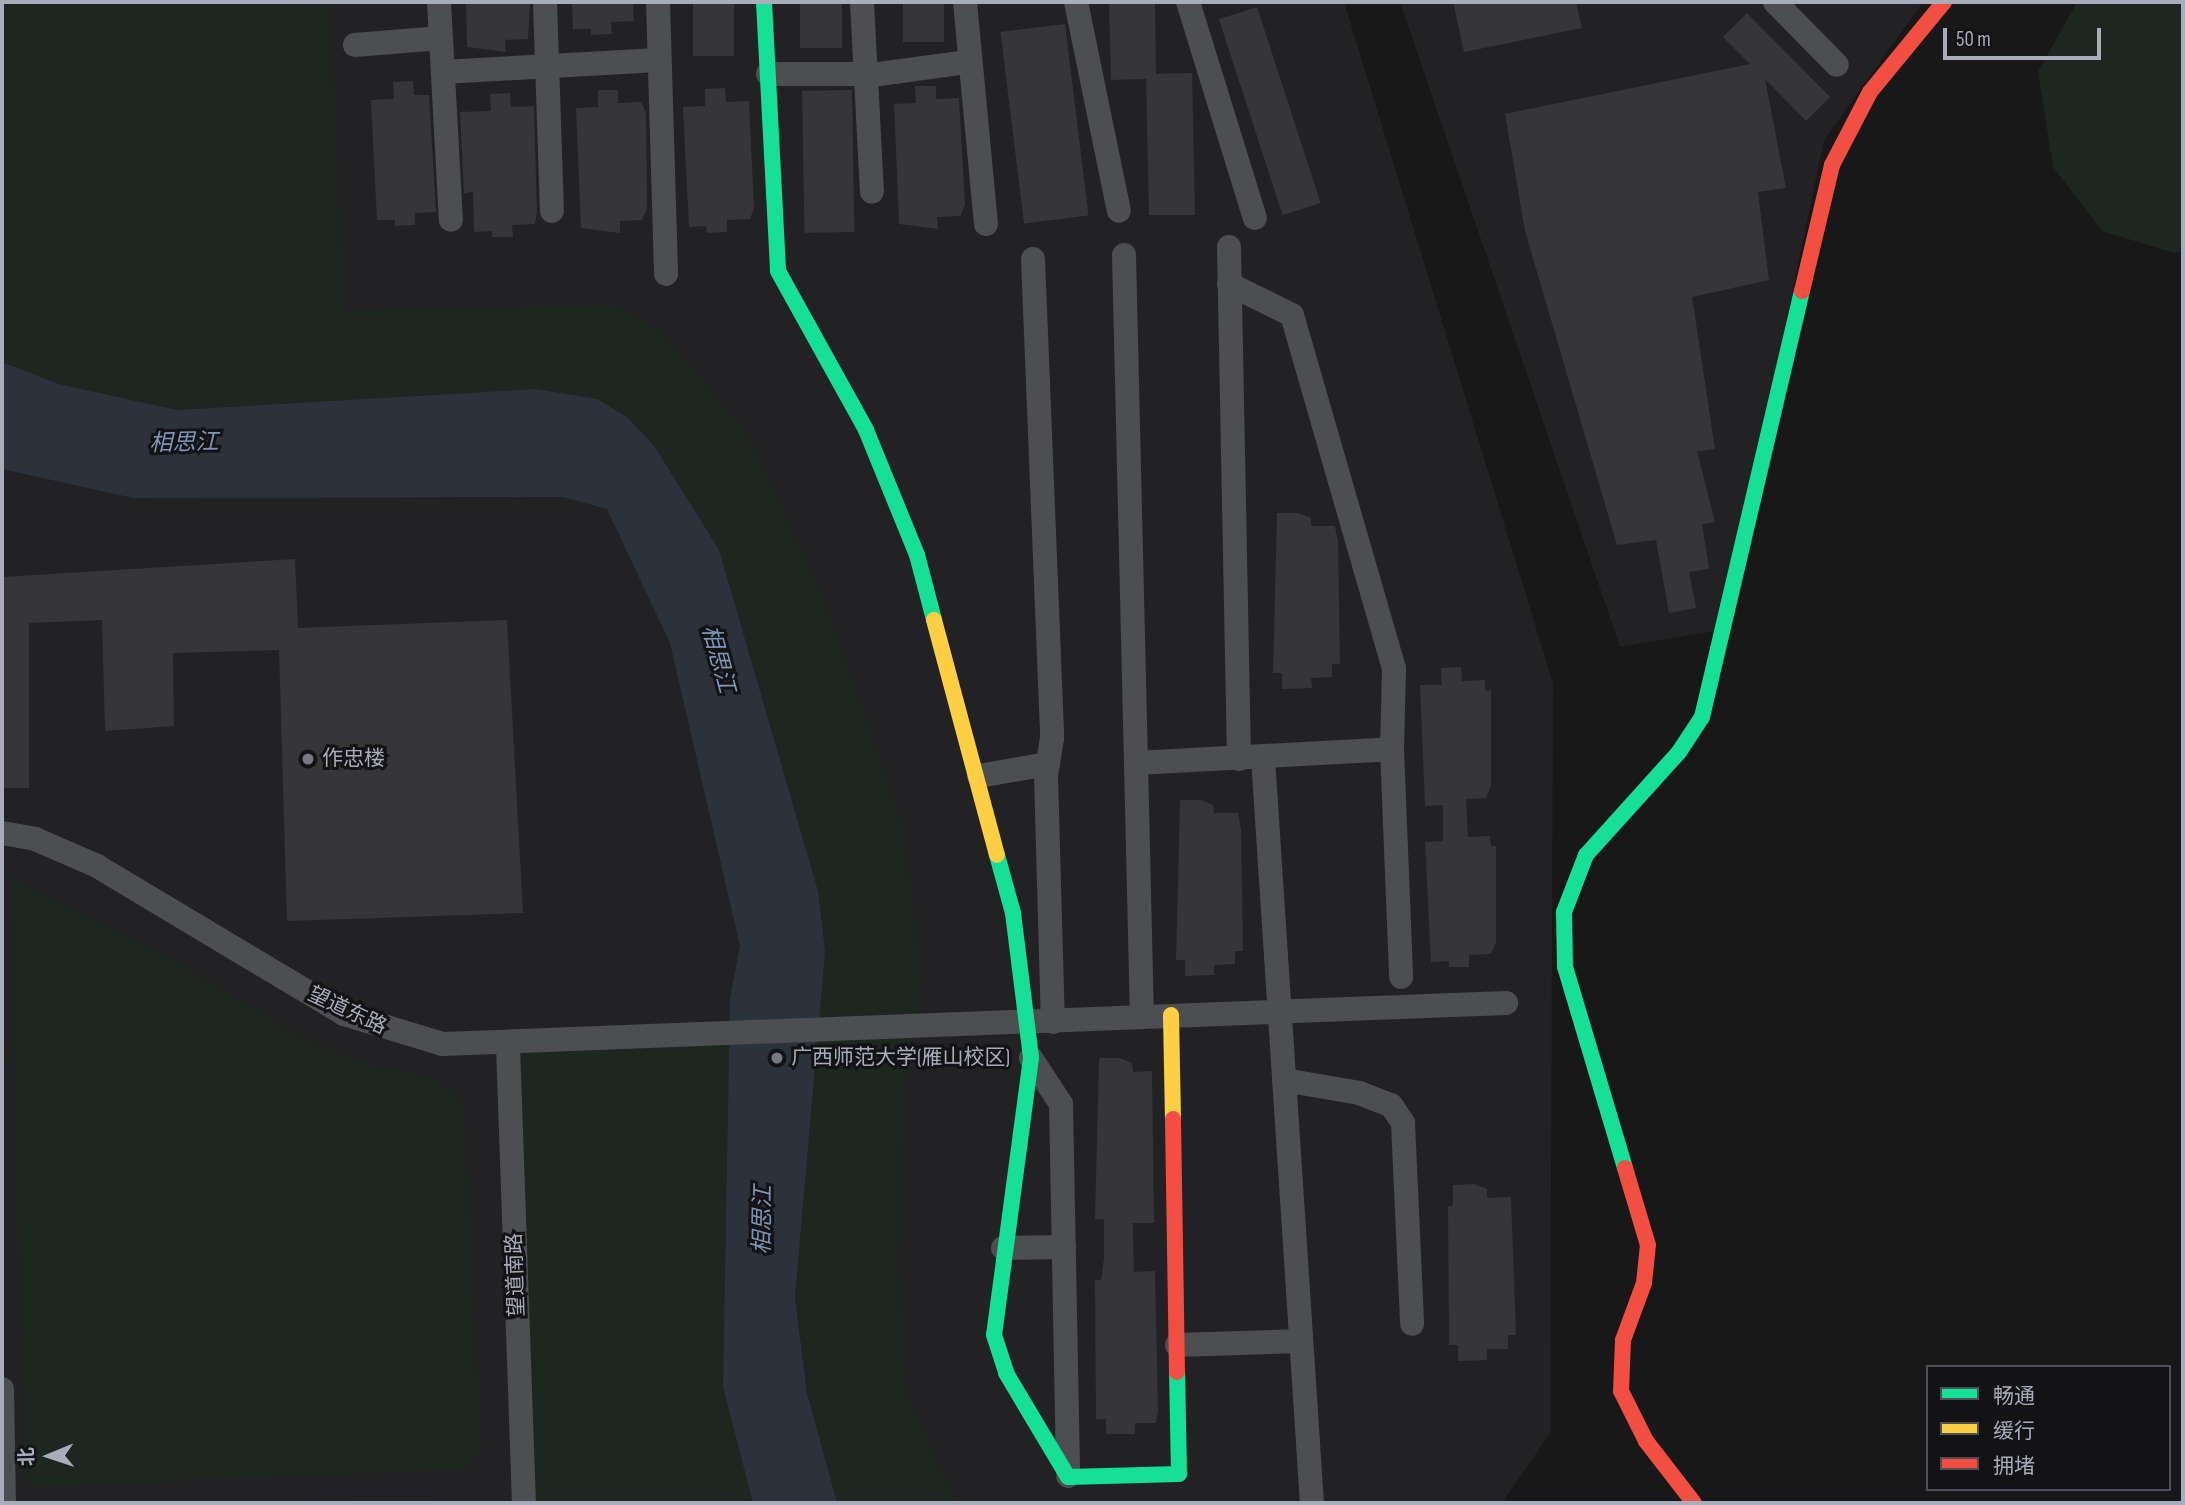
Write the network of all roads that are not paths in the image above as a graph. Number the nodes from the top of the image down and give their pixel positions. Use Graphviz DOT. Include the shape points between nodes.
graph roads {
  1 [pos="439,2"];
  2 [pos="545,2"];
  3 [pos="658,2"];
  4 [pos="764,2"];
  5 [pos="862,2"];
  6 [pos="965,2"];
  7 [pos="1076,2"];
  8 [pos="1188,2"];
  9 [pos="1775,2"];
  10 [pos="1944,2"];
  11 [pos="441,38"];
  12 [pos="355,45"];
  13 [pos="659,61"];
  14 [pos="968,62"];
  15 [pos="1837,65"];
  16 [pos="547,66"];
  17 [pos="443,72"];
  18 [pos="768,74"];
  19 [pos="866,74"];
  20 [pos="872,192"];
  21 [pos="552,211"];
  22 [pos="1119,211"];
  23 [pos="1255,218"];
  24 [pos="450,220"];
  25 [pos="986,224"];
  26 [pos="1229,247"];
  27 [pos="1124,255"];
  28 [pos="1033,259"];
  29 [pos="666,274"];
  30 [pos="1229,284"];
  31 [pos="1392,749"];
  32 [pos="1251,759"];
  33 [pos="1136,763"];
  34 [pos="1048,764"];
  35 [pos="979,776"];
  36 [pos="2,833"];
  37 [pos="1401,977"];
  38 [pos="1506,1003"];
  39 [pos="1282,1013"];
  40 [pos="1171,1015"];
  41 [pos="1142,1016"];
  42 [pos="1042,1022"];
  43 [pos="508,1046"];
  44 [pos="1031,1058"];
  45 [pos="1284,1080"];
  46 [pos="1064,1247"];
  47 [pos="1003,1248"];
  48 [pos="1412,1324"];
  49 [pos="1301,1341"];
  50 [pos="1177,1345"];
  51 [pos="2,1389"];
  52 [pos="1068,1477"];
  53 [pos="4,1503"];
  54 [pos="524,1503"];
  55 [pos="1312,1503"];
  56 [pos="1694,1503"];
  1 -- 11 [label="street"];
  2 -- 16 [label="street"];
  3 -- 13 [label="street"];
  4 -- 18 [label="street"];
  5 -- 19 [label="street"];
  6 -- 14 [label="street"];
  7 -- 22 [label="street"];
  8 -- 23 [label="street"];
  9 -- 15 [label="street"];
  10 -- 56 [label="street" via="1870,92 1832,165 1702,717 1679,752 1587,855 1564,912 1565,967 1648,1245 1644,1283 1623,1340 1621,1391 1646,1441"];
  11 -- 12 [label="street"];
  11 -- 17 [label="street"];
  13 -- 16 [label="street"];
  13 -- 29 [label="street"];
  14 -- 19 [label="street"];
  14 -- 25 [label="street"];
  16 -- 17 [label="street"];
  16 -- 21 [label="street"];
  17 -- 24 [label="street"];
  18 -- 19 [label="street"];
  18 -- 35 [label="street" via="778,271 894,493 918,555"];
  19 -- 20 [label="street"];
  26 -- 30 [label="street"];
  27 -- 33 [label="street"];
  28 -- 34 [label="street" via="1052,738"];
  30 -- 31 [label="street" via="1292,314 1394,668"];
  30 -- 32 [label="street"];
  31 -- 32 [label="street"];
  31 -- 37 [label="street"];
  32 -- 33 [label="street"];
  32 -- 39 [label="street"];
  33 -- 41 [label="street"];
  34 -- 35 [label="street"];
  34 -- 42 [label="street"];
  35 -- 42 [label="street"];
  36 -- 43 [label="street, 望道东路" via="35,839 97,866 363,1022 432,1042"];
  38 -- 39 [label="street, 望道东路"];
  39 -- 40 [label="street, 望道东路"];
  39 -- 45 [label="street"];
  40 -- 41 [label="street, 望道东路"];
  40 -- 50 [label="street"];
  41 -- 42 [label="street, 望道东路"];
  42 -- 43 [label="street, 望道东路"];
  42 -- 44 [label="street"];
  43 -- 54 [label="street, 望道南路"];
  44 -- 46 [label="street" via="1061,1104"];
  44 -- 47 [label="street"];
  45 -- 48 [label="street" via="1359,1093 1391,1105 1403,1123"];
  45 -- 49 [label="street"];
  46 -- 47 [label="street"];
  46 -- 52 [label="street"];
  47 -- 52 [label="street" via="993,1315 997,1351"];
  49 -- 50 [label="street"];
  49 -- 55 [label="street"];
  50 -- 52 [label="street" via="1179,1474"];
  51 -- 53 [label="street"];
}
